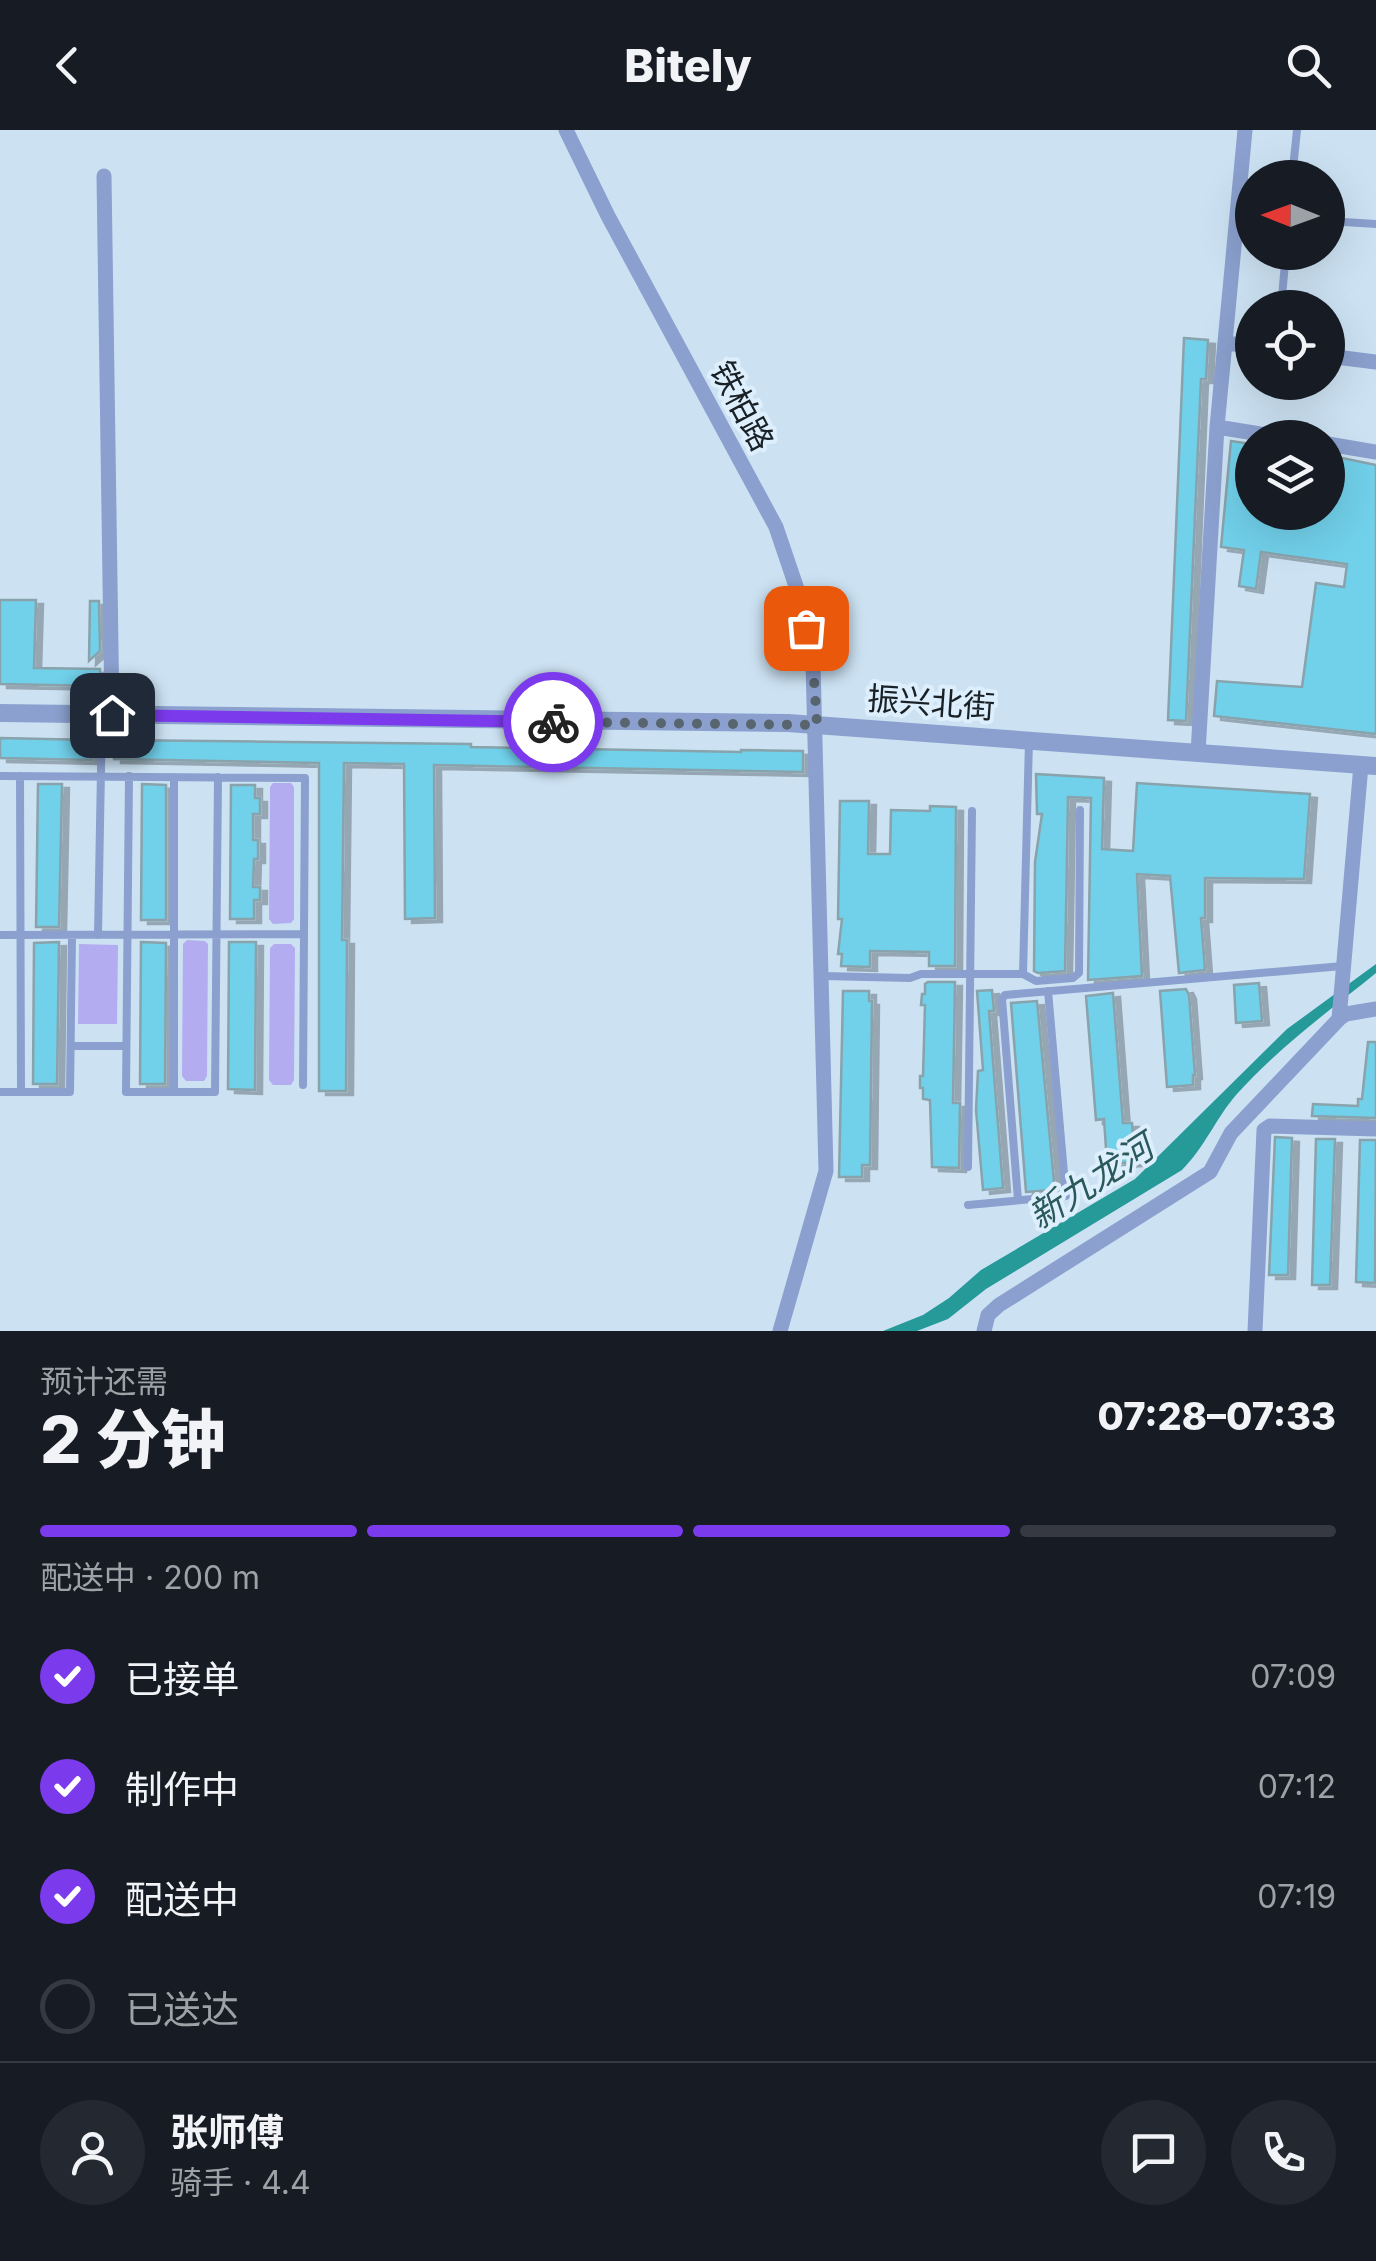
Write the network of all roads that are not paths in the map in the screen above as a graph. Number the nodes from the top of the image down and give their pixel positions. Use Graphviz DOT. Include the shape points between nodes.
graph roads {
  1 [pos="566,130"];
  2 [pos="1245,130"];
  3 [pos="1297,130"];
  4 [pos="1245,160"];
  5 [pos="1294,160"];
  6 [pos="104,176"];
  7 [pos="1345,222"];
  8 [pos="1376,224"];
  9 [pos="1236,270"];
  10 [pos="1225,342"];
  11 [pos="1235,343"];
  12 [pos="1345,358"];
  13 [pos="1376,362"];
  14 [pos="1217,427"];
  15 [pos="1235,430"];
  16 [pos="1345,447"];
  17 [pos="1376,452"];
  18 [pos="0,713"];
  19 [pos="107,715"];
  20 [pos="817,725"];
  21 [pos="1030,740"];
  22 [pos="1198,752"];
  23 [pos="1369,765"];
  24 [pos="0,776"];
  25 [pos="20,776"];
  26 [pos="101,776"];
  27 [pos="129,776"];
  28 [pos="174,777"];
  29 [pos="218,777"];
  30 [pos="1080,810"];
  31 [pos="972,811"];
  32 [pos="128,934"];
  33 [pos="175,934"];
  34 [pos="216,934"];
  35 [pos="304,934"];
  36 [pos="0,935"];
  37 [pos="20,935"];
  38 [pos="72,935"];
  39 [pos="98,935"];
  40 [pos="1344,972"];
  41 [pos="970,974"];
  42 [pos="1023,974"];
  43 [pos="823,976"];
  44 [pos="1048,991"];
  45 [pos="1376,1009"];
  46 [pos="1339,1014"];
  47 [pos="71,1046"];
  48 [pos="126,1046"];
  49 [pos="304,1085"];
  50 [pos="0,1092"];
  51 [pos="21,1092"];
  52 [pos="174,1092"];
  53 [pos="1376,1129"];
  54 [pos="968,1166"];
  55 [pos="1018,1200"];
  56 [pos="968,1206"];
  57 [pos="780,1331"];
  58 [pos="984,1331"];
  59 [pos="1255,1331"];
  1 -- 20 [label="street, 铁柏路" via="776,527 806,628"];
  2 -- 4 [label="street"];
  3 -- 5 [label="lane"];
  6 -- 19 [label="street"];
  7 -- 8 [label="lane"];
  9 -- 10 [label="street"];
  10 -- 11 [label="street"];
  10 -- 14 [label="street"];
  12 -- 13 [label="street"];
  14 -- 15 [label="street"];
  14 -- 22 [label="street"];
  16 -- 17 [label="street"];
  18 -- 19 [label="street, 振兴北街"];
  19 -- 20 [label="street, 振兴北街"];
  19 -- 26 [label="lane"];
  20 -- 21 [label="street, 振兴北街"];
  20 -- 43 [label="street, 铁柏路"];
  21 -- 22 [label="street, 振兴北街"];
  21 -- 42 [label="lane"];
  22 -- 23 [label="street, 振兴北街"];
  23 -- 40 [label="street"];
  24 -- 25 [label="lane"];
  25 -- 26 [label="lane"];
  25 -- 37 [label="lane"];
  26 -- 27 [label="lane"];
  26 -- 39 [label="lane"];
  27 -- 28 [label="lane"];
  27 -- 32 [label="lane"];
  28 -- 29 [label="lane"];
  28 -- 33 [label="lane"];
  29 -- 34 [label="lane"];
  29 -- 35 [label="lane" via="306,778"];
  30 -- 42 [label="lane" via="1079,973 1036,981"];
  31 -- 41 [label="lane"];
  32 -- 33 [label="lane"];
  32 -- 39 [label="lane"];
  32 -- 48 [label="lane"];
  33 -- 34 [label="lane"];
  33 -- 52 [label="lane"];
  34 -- 35 [label="lane"];
  34 -- 52 [label="lane" via="215,1092"];
  35 -- 49 [label="lane"];
  36 -- 37 [label="lane"];
  37 -- 38 [label="lane"];
  37 -- 51 [label="lane"];
  38 -- 39 [label="lane"];
  38 -- 47 [label="lane"];
  40 -- 44 [label="lane"];
  40 -- 46 [label="street"];
  41 -- 42 [label="lane"];
  41 -- 43 [label="lane"];
  41 -- 54 [label="lane"];
  43 -- 57 [label="street, 铁柏路" via="826,1171"];
  44 -- 55 [label="lane" via="1002,1000"];
  44 -- 55 [label="lane" via="1066,1196"];
  45 -- 46 [label="street"];
  46 -- 58 [label="street" via="1231,1134 1210,1172 999,1305"];
  47 -- 48 [label="lane"];
  47 -- 51 [label="lane" via="70,1092"];
  48 -- 52 [label="lane" via="126,1092"];
  50 -- 51 [label="lane"];
  53 -- 59 [label="street" via="1264,1130"];
  55 -- 56 [label="lane"];
}
